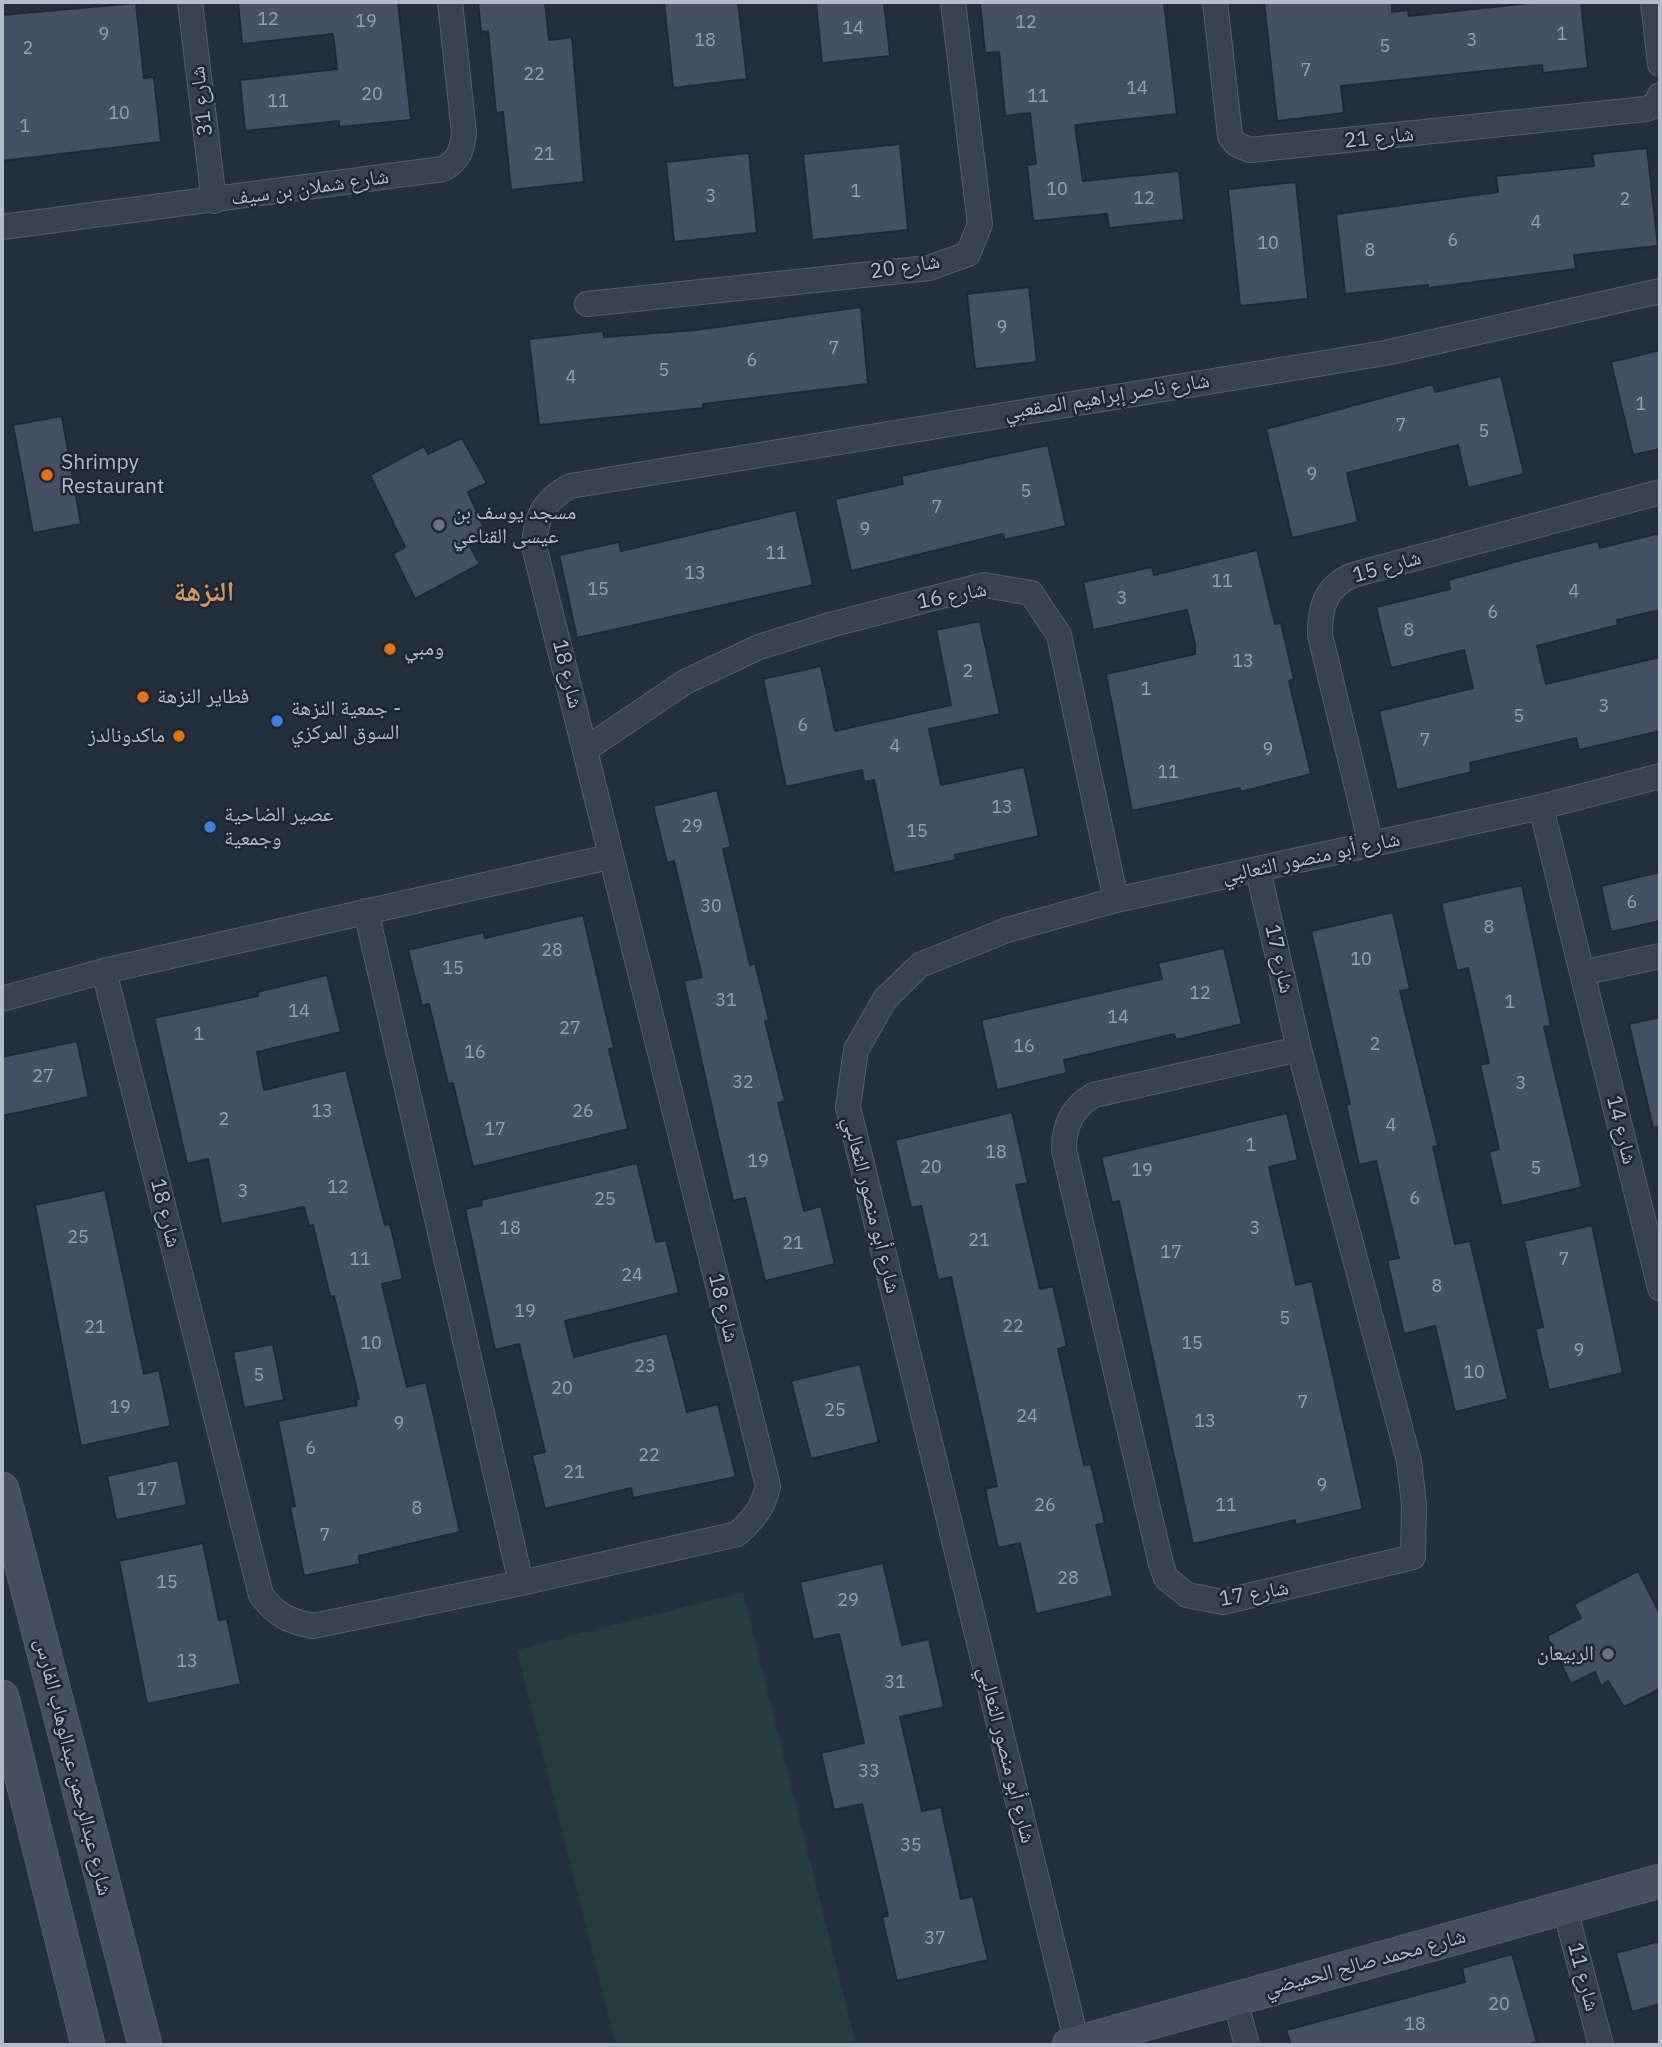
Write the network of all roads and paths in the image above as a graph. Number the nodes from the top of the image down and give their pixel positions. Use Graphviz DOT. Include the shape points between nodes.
graph roads {
  1 [pos="190,2"];
  2 [pos="450,2"];
  3 [pos="953,2"];
  4 [pos="1215,2"];
  5 [pos="1653,2"];
  6 [pos="1660,64"];
  7 [pos="1660,95"];
  8 [pos="214,201"];
  9 [pos="2,227"];
  10 [pos="1660,291"];
  11 [pos="587,303"];
  12 [pos="1660,492"];
  13 [pos="553,496"];
  14 [pos="586,749"];
  15 [pos="1660,776"];
  16 [pos="1541,807"];
  17 [pos="1371,845"];
  18 [pos="609,858"];
  19 [pos="1258,870"];
  20 [pos="1116,900"];
  21 [pos="366,911"];
  22 [pos="1660,956"];
  23 [pos="104,971"];
  24 [pos="1582,973"];
  25 [pos="2,999"];
  26 [pos="1299,1049"];
  27 [pos="1660,1288"];
  28 [pos="2,1489"];
  29 [pos="521,1583"];
  30 [pos="2,1697"];
  31 [pos="1660,1881"];
  32 [pos="1565,1909"];
  33 [pos="1235,1999"];
  34 [pos="1073,2044"];
  35 [pos="88,2045"];
  36 [pos="145,2045"];
  37 [pos="1247,2045"];
  38 [pos="1601,2045"];
  1 -- 8 [label="street, شارع 31"];
  2 -- 8 [label="street, شارع شملان بن سيف" via="464,133 455,162 430,172"];
  3 -- 11 [label="street, شارع 20" via="979,224 968,254 929,268"];
  4 -- 7 [label="street, شارع 21" via="1230,136 1250,150 1646,109 1655,105"];
  5 -- 6 [label="street"];
  8 -- 9 [label="street, شارع شملان بن سيف"];
  10 -- 13 [label="street, شارع ناصر إبراهيم الصقعبي" via="1436,343 570,486"];
  12 -- 17 [label="street, شارع 15" via="1353,575 1333,586 1322,605 1320,635"];
  13 -- 14 [label="street, شارع 18" via="536,522 534,546"];
  14 -- 18 [label="street, شارع 18"];
  14 -- 20 [label="street, شارع 16" via="685,682 759,647 984,585 1031,593 1059,635"];
  15 -- 16 [label="street, شارع أبو منصور الثعالبي"];
  16 -- 17 [label="street, شارع أبو منصور الثعالبي"];
  16 -- 24 [label="street, شارع 14"];
  17 -- 19 [label="street, شارع أبو منصور الثعالبي"];
  18 -- 21 [label="street"];
  18 -- 29 [label="street, شارع 18" via="768,1486 764,1503 737,1534"];
  19 -- 20 [label="street, شارع أبو منصور الثعالبي"];
  19 -- 26 [label="street, شارع 17"];
  20 -- 34 [label="street, شارع أبو منصور الثعالبي" via="1007,930 920,965 885,999 856,1050 848,1107"];
  21 -- 23 [label="street"];
  21 -- 29 [label="street"];
  22 -- 24 [label="street"];
  23 -- 25 [label="street"];
  23 -- 29 [label="street, شارع 18" via="261,1595 274,1613 313,1626"];
  24 -- 27 [label="street, شارع 14"];
  26 -- 26 [label="street, شارع 17" via="1094,1095 1077,1107 1064,1139 1161,1564 1176,1589 1209,1602 1239,1600 1413,1558 1415,1504 1409,1461"];
  28 -- 36 [label="street, شارع عبدالرحمن عبدالوهاب الفارس"];
  30 -- 35 [label="street"];
  31 -- 32 [label="street, شارع محمد صالح الحميضي"];
  32 -- 33 [label="street, شارع محمد صالح الحميضي"];
  32 -- 38 [label="street, شارع 11"];
  33 -- 34 [label="street, شارع محمد صالح الحميضي"];
  33 -- 37 [label="street"];
}
